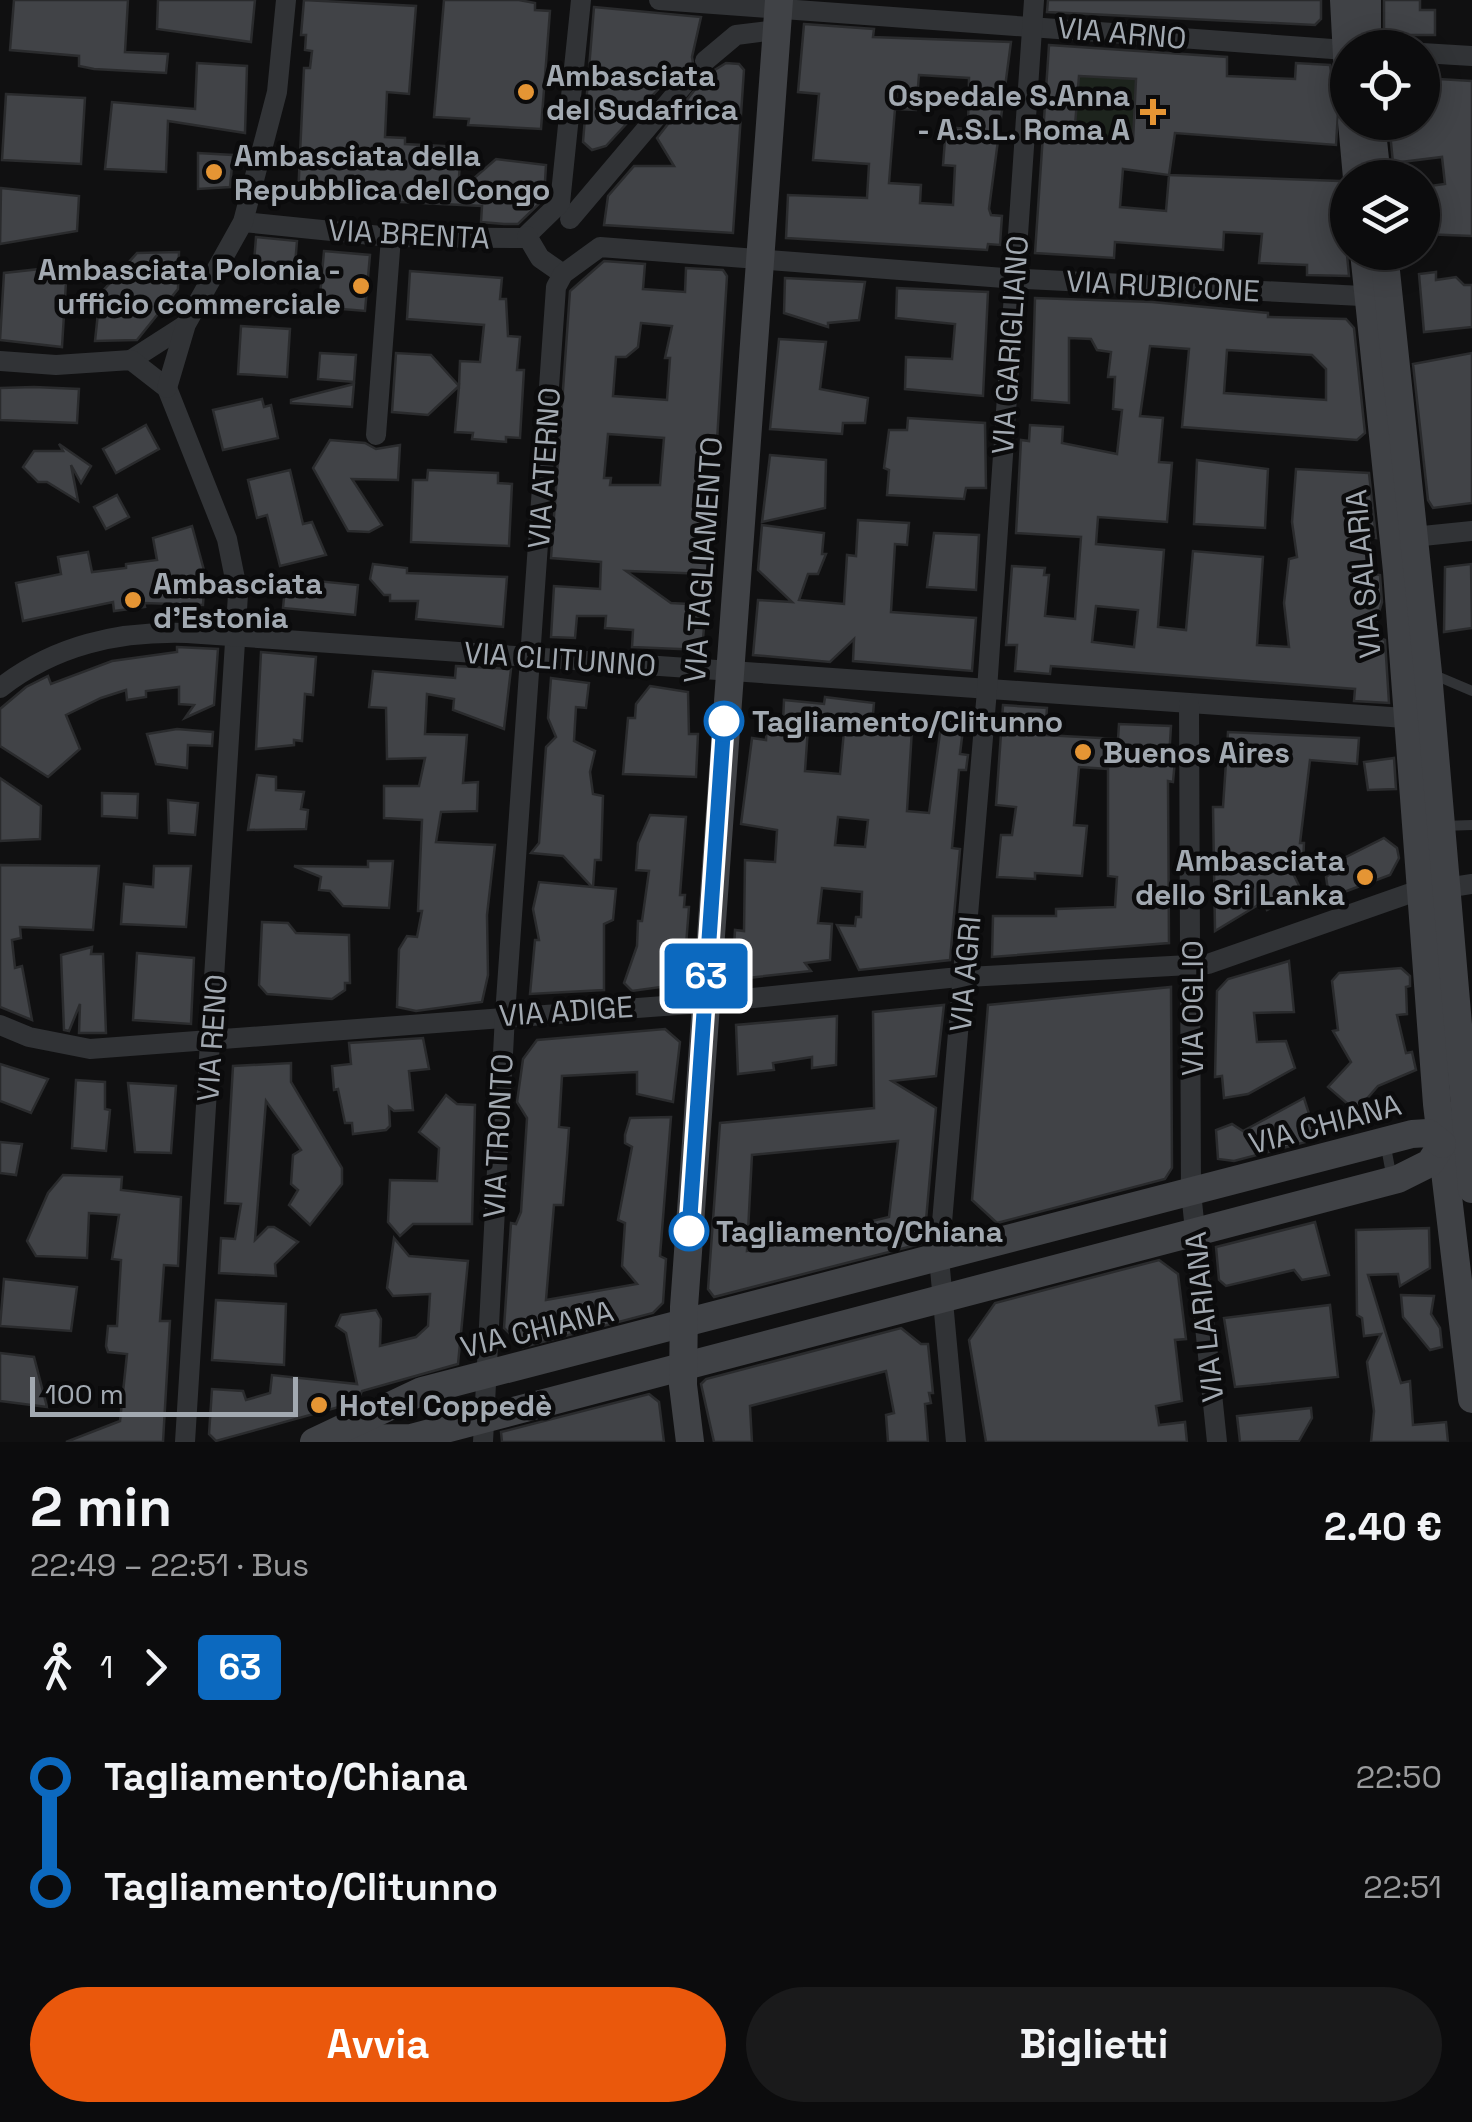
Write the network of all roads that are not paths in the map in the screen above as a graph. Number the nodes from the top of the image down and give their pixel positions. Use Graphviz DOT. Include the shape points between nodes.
graph roads {
  1 [pos="286,0"];
  2 [pos="581,0"];
  3 [pos="659,0"];
  4 [pos="1034,0"];
  5 [pos="1344,0"];
  6 [pos="1367,0"];
  7 [pos="778,13"];
  8 [pos="1032,26"];
  9 [pos="1349,30"];
  10 [pos="1360,30"];
  11 [pos="1440,54"];
  12 [pos="1330,56"];
  13 [pos="1472,56"];
  14 [pos="705,61"];
  15 [pos="686,82"];
  16 [pos="562,211"];
  17 [pos="243,222"];
  18 [pos="391,236"];
  19 [pos="521,238"];
  20 [pos="596,248"];
  21 [pos="758,259"];
  22 [pos="1370,270"];
  23 [pos="1382,270"];
  24 [pos="561,277"];
  25 [pos="1014,278"];
  26 [pos="1379,296"];
  27 [pos="186,324"];
  28 [pos="131,360"];
  29 [pos="0,361"];
  30 [pos="167,388"];
  31 [pos="376,435"];
  32 [pos="1472,531"];
  33 [pos="1403,538"];
  34 [pos="238,635"];
  35 [pos="532,657"];
  36 [pos="728,671"];
  37 [pos="1428,673"];
  38 [pos="0,688"];
  39 [pos="988,690"];
  40 [pos="1472,691"];
  41 [pos="1190,704"];
  42 [pos="1419,719"];
  43 [pos="1472,824"];
  44 [pos="1442,826"];
  45 [pos="1448,886"];
  46 [pos="1192,964"];
  47 [pos="965,977"];
  48 [pos="704,1002"];
  49 [pos="505,1014"];
  50 [pos="0,1025"];
  51 [pos="212,1038"];
  52 [pos="1460,1140"];
  53 [pos="1384,1141"];
  54 [pos="1395,1179"];
  55 [pos="1192,1192"];
  56 [pos="1461,1193"];
  57 [pos="1194,1232"];
  58 [pos="940,1258"];
  59 [pos="942,1297"];
  60 [pos="684,1325"];
  61 [pos="682,1364"];
  62 [pos="485,1376"];
  63 [pos="1472,1399"];
  64 [pos="384,1406"];
  65 [pos="483,1430"];
  66 [pos="397,1439"];
  67 [pos="185,1442"];
  68 [pos="690,1442"];
  69 [pos="956,1442"];
  70 [pos="1217,1442"];
  1 -- 17 [label="street" via="278,92"];
  2 -- 16 [label="street"];
  3 -- 7 [label="street, VIA ARNO"];
  4 -- 8 [label="street, VIA GARIGLIANO"];
  5 -- 9 [label="street"];
  6 -- 10 [label="street"];
  7 -- 8 [label="street, VIA ARNO"];
  7 -- 14 [label="street" via="736,34"];
  7 -- 21 [label="street, VIA TAGLIAMENTO"];
  8 -- 12 [label="street, VIA ARNO"];
  8 -- 25 [label="street, VIA GARIGLIANO"];
  11 -- 13 [label="street"];
  15 -- 16 [label="street"];
  16 -- 19 [label="street"];
  16 -- 20 [label="street"];
  17 -- 18 [label="street, VIA BRENTA"];
  17 -- 27 [label="street"];
  18 -- 19 [label="street, VIA BRENTA"];
  18 -- 31 [label="street"];
  19 -- 24 [label="street"];
  20 -- 21 [label="street"];
  20 -- 24 [label="street"];
  21 -- 25 [label="street, VIA RUBICONE"];
  21 -- 36 [label="street, VIA TAGLIAMENTO"];
  22 -- 26 [label="street, VIA SALARIA"];
  23 -- 26 [label="street, VIA SALARIA"];
  24 -- 35 [label="street, VIA ATERNO"];
  25 -- 26 [label="street, VIA RUBICONE"];
  25 -- 39 [label="street, VIA GARIGLIANO"];
  26 -- 33 [label="street, VIA SALARIA"];
  27 -- 28 [label="street"];
  27 -- 30 [label="street"];
  28 -- 29 [label="street"];
  28 -- 30 [label="street"];
  30 -- 34 [label="street, VIA RENO" via="231,551"];
  32 -- 33 [label="street"];
  33 -- 37 [label="street, VIA SALARIA"];
  33 -- 42 [label="street, VIA SALARIA"];
  34 -- 35 [label="street, VIA CLITUNNO"];
  34 -- 38 [label="street, VIA CLITUNNO" via="147,632 99,640 39,662"];
  34 -- 51 [label="street, VIA RENO"];
  35 -- 36 [label="street, VIA CLITUNNO"];
  35 -- 49 [label="street, VIA TRONTO"];
  36 -- 39 [label="street, VIA CLITUNNO"];
  36 -- 48 [label="street, VIA TAGLIAMENTO"];
  37 -- 40 [label="lane"];
  37 -- 42 [label="street, VIA SALARIA"];
  39 -- 41 [label="street, VIA CLITUNNO"];
  39 -- 47 [label="street, VIA AGRI"];
  41 -- 42 [label="street, VIA CLITUNNO"];
  41 -- 46 [label="street, VIA OGLIO"];
  42 -- 44 [label="street, VIA SALARIA"];
  42 -- 45 [label="street, VIA SALARIA"];
  43 -- 44 [label="lane"];
  44 -- 45 [label="street, VIA SALARIA"];
  45 -- 46 [label="street, VIA ADIGE"];
  45 -- 52 [label="street, VIA SALARIA"];
  46 -- 47 [label="street, VIA ADIGE"];
  46 -- 55 [label="street, VIA OGLIO"];
  47 -- 48 [label="street, VIA ADIGE"];
  47 -- 58 [label="street, VIA AGRI"];
  48 -- 49 [label="street, VIA ADIGE"];
  48 -- 60 [label="street, VIA TAGLIAMENTO"];
  49 -- 51 [label="street, VIA ADIGE"];
  49 -- 62 [label="street, VIA TRONTO"];
  50 -- 51 [label="street, VIA ADIGE" via="90,1049"];
  51 -- 67 [label="street, VIA RENO"];
  52 -- 53 [label="street, VIA CHIANA" via="1428,1132"];
  52 -- 54 [label="street, VIA CHIANA"];
  52 -- 56 [label="street, VIA SALARIA"];
  53 -- 54 [label="lane"];
  53 -- 55 [label="street, VIA CHIANA"];
  54 -- 56 [label="street"];
  54 -- 57 [label="street, VIA CHIANA"];
  55 -- 57 [label="street, VIA LARIANA"];
  55 -- 58 [label="street, VIA CHIANA"];
  56 -- 63 [label="street, VIA SALARIA"];
  57 -- 59 [label="street, VIA CHIANA"];
  57 -- 70 [label="street, VIA LARIANA"];
  58 -- 59 [label="street"];
  58 -- 60 [label="street, VIA CHIANA"];
  59 -- 61 [label="street, VIA CHIANA"];
  59 -- 69 [label="street"];
  60 -- 61 [label="street, VIA TAGLIAMENTO"];
  60 -- 62 [label="street, VIA CHIANA"];
  61 -- 65 [label="street, VIA CHIANA"];
  61 -- 68 [label="street, VIA TAGLIAMENTO"];
  62 -- 64 [label="street, VIA CHIANA"];
  62 -- 65 [label="street, VIA TRONTO"];
  64 -- 66 [label="street" via="382,1424"];
  64 -- 66 [label="street, VIA CHIANA" via="314,1442"];
  65 -- 66 [label="street, VIA CHIANA"];
}
